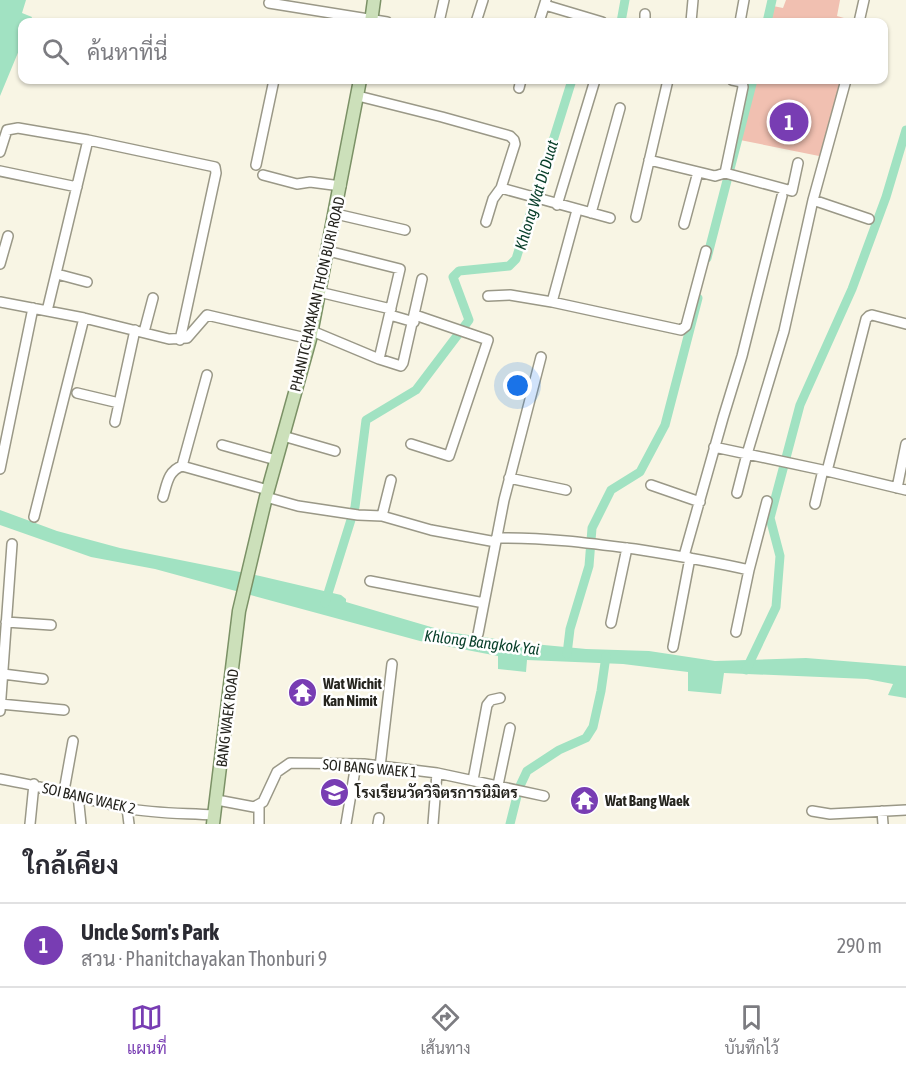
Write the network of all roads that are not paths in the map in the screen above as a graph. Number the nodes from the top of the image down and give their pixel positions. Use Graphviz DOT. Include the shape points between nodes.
graph roads {
  1 [pos="374,0"];
  2 [pos="444,0"];
  3 [pos="483,0"];
  4 [pos="693,0"];
  5 [pos="744,0"];
  6 [pos="864,0"];
  7 [pos="545,2"];
  8 [pos="269,3"];
  9 [pos="350,18"];
  10 [pos="372,18"];
  11 [pos="440,18"];
  12 [pos="477,18"];
  13 [pos="540,18"];
  14 [pos="591,18"];
  15 [pos="691,18"];
  16 [pos="741,18"];
  17 [pos="860,18"];
  18 [pos="273,84"];
  19 [pos="360,84"];
  20 [pos="594,84"];
  21 [pos="667,84"];
  22 [pos="740,84"];
  23 [pos="845,84"];
  24 [pos="358,96"];
  25 [pos="620,108"];
  26 [pos="88,140"];
  27 [pos="0,152"];
  28 [pos="649,160"];
  29 [pos="798,163"];
  30 [pos="256,165"];
  31 [pos="0,171"];
  32 [pos="698,172"];
  33 [pos="729,174"];
  34 [pos="263,175"];
  35 [pos="341,186"];
  36 [pos="77,188"];
  37 [pos="501,188"];
  38 [pos="783,196"];
  39 [pos="813,200"];
  40 [pos="557,205"];
  41 [pos="578,210"];
  42 [pos="591,213"];
  43 [pos="336,214"];
  44 [pos="636,217"];
  45 [pos="610,218"];
  46 [pos="869,219"];
  47 [pos="486,222"];
  48 [pos="684,224"];
  49 [pos="405,230"];
  50 [pos="8,236"];
  51 [pos="328,251"];
  52 [pos="706,251"];
  53 [pos="0,264"];
  54 [pos="57,274"];
  55 [pos="422,279"];
  56 [pos="87,282"];
  57 [pos="319,292"];
  58 [pos="488,296"];
  59 [pos="153,298"];
  60 [pos="0,302"];
  61 [pos="552,302"];
  62 [pos="33,308"];
  63 [pos="47,311"];
  64 [pos="390,312"];
  65 [pos="84,318"];
  66 [pos="414,318"];
  67 [pos="906,324"];
  68 [pos="139,331"];
  69 [pos="311,335"];
  70 [pos="180,340"];
  71 [pos="541,357"];
  72 [pos="379,359"];
  73 [pos="207,375"];
  74 [pos="77,393"];
  75 [pos="120,403"];
  76 [pos="115,422"];
  77 [pos="283,436"];
  78 [pos="411,444"];
  79 [pos="906,444"];
  80 [pos="222,445"];
  81 [pos="714,447"];
  82 [pos="335,451"];
  83 [pos="747,454"];
  84 [pos="276,460"];
  85 [pos="182,466"];
  86 [pos="0,469"];
  87 [pos="825,470"];
  88 [pos="509,478"];
  89 [pos="391,480"];
  90 [pos="651,485"];
  91 [pos="902,489"];
  92 [pos="567,490"];
  93 [pos="737,493"];
  94 [pos="267,494"];
  95 [pos="163,497"];
  96 [pos="767,501"];
  97 [pos="700,502"];
  98 [pos="815,504"];
  99 [pos="382,516"];
  100 [pos="34,517"];
  101 [pos="496,540"];
  102 [pos="12,544"];
  103 [pos="627,548"];
  104 [pos="687,557"];
  105 [pos="749,570"];
  106 [pos="370,581"];
  107 [pos="484,603"];
  108 [pos="238,611"];
  109 [pos="6,622"];
  110 [pos="611,623"];
  111 [pos="51,625"];
  112 [pos="736,632"];
  113 [pos="478,634"];
  114 [pos="673,647"];
  115 [pos="392,664"];
  116 [pos="3,674"];
  117 [pos="44,679"];
  118 [pos="500,698"];
  119 [pos="0,704"];
  120 [pos="64,710"];
  121 [pos="0,711"];
  122 [pos="510,728"];
  123 [pos="73,741"];
  124 [pos="356,764"];
  125 [pos="380,767"];
  126 [pos="437,773"];
  127 [pos="0,779"];
  128 [pos="473,780"];
  129 [pos="34,784"];
  130 [pos="498,785"];
  131 [pos="64,791"];
  132 [pos="78,795"];
  133 [pos="544,795"];
  134 [pos="217,800"];
  135 [pos="259,805"];
  136 [pos="128,808"];
  137 [pos="906,810"];
  138 [pos="812,811"];
  139 [pos="154,812"];
  140 [pos="882,812"];
  141 [pos="823,813"];
  142 [pos="860,813"];
  143 [pos="213,820"];
  144 [pos="30,824"];
  145 [pos="81,824"];
  146 [pos="129,824"];
  147 [pos="156,824"];
  148 [pos="259,824"];
  149 [pos="346,824"];
  150 [pos="433,824"];
  151 [pos="825,824"];
  152 [pos="861,824"];
  153 [pos="883,824"];
  1 -- 10 [label="main road"];
  2 -- 11 [label="street"];
  3 -- 12 [label="street"];
  4 -- 15 [label="street"];
  5 -- 16 [label="street"];
  6 -- 17 [label="street"];
  7 -- 13 [label="street"];
  7 -- 14 [label="street"];
  8 -- 9 [label="street"];
  18 -- 30 [label="street"];
  19 -- 24 [label="main road, PHANITCHAYAKAN THON BURI ROAD"];
  20 -- 40 [label="street"];
  21 -- 28 [label="street"];
  22 -- 33 [label="street" via="743,87"];
  23 -- 39 [label="street"];
  24 -- 35 [label="main road, PHANITCHAYAKAN THON BURI ROAD"];
  24 -- 37 [label="street" via="510,136 515,144"];
  25 -- 42 [label="street"];
  26 -- 27 [label="street" via="12,128 7,130"];
  26 -- 36 [label="street"];
  26 -- 70 [label="street" via="216,169"];
  28 -- 32 [label="street"];
  28 -- 44 [label="street"];
  29 -- 33 [label="street" via="792,191"];
  31 -- 36 [label="street"];
  32 -- 33 [label="street"];
  32 -- 48 [label="street"];
  34 -- 35 [label="street" via="297,184"];
  35 -- 43 [label="main road, PHANITCHAYAKAN THON BURI ROAD"];
  36 -- 54 [label="street"];
  37 -- 40 [label="street"];
  37 -- 47 [label="street"];
  38 -- 81 [label="street"];
  39 -- 46 [label="street"];
  39 -- 83 [label="street" via="784,331"];
  40 -- 41 [label="street"];
  41 -- 42 [label="street"];
  41 -- 61 [label="street"];
  42 -- 45 [label="street"];
  43 -- 49 [label="street"];
  43 -- 51 [label="main road, PHANITCHAYAKAN THON BURI ROAD"];
  50 -- 53 [label="street"];
  51 -- 57 [label="main road, PHANITCHAYAKAN THON BURI ROAD"];
  51 -- 64 [label="street" via="400,269"];
  52 -- 61 [label="street" via="686,326 681,330"];
  54 -- 56 [label="street"];
  54 -- 63 [label="street"];
  55 -- 66 [label="street"];
  57 -- 64 [label="street"];
  57 -- 69 [label="main road, PHANITCHAYAKAN THON BURI ROAD"];
  58 -- 61 [label="street" via="510,295"];
  59 -- 68 [label="street"];
  60 -- 62 [label="street"];
  62 -- 63 [label="street"];
  62 -- 86 [label="street"];
  63 -- 65 [label="street"];
  64 -- 66 [label="street"];
  64 -- 72 [label="street"];
  65 -- 68 [label="street"];
  65 -- 100 [label="street"];
  66 -- 72 [label="street" via="403,363"];
  66 -- 78 [label="street" via="488,340 449,456"];
  67 -- 87 [label="street" via="872,315 866,320"];
  68 -- 70 [label="street"];
  68 -- 75 [label="street"];
  69 -- 70 [label="street" via="207,315 187,338"];
  69 -- 72 [label="street"];
  69 -- 77 [label="main road, PHANITCHAYAKAN THON BURI ROAD"];
  71 -- 88 [label="street"];
  73 -- 85 [label="street"];
  74 -- 75 [label="street"];
  75 -- 76 [label="street"];
  77 -- 82 [label="street"];
  77 -- 84 [label="main road, PHANITCHAYAKAN THON BURI ROAD"];
  79 -- 91 [label="street"];
  80 -- 84 [label="street"];
  81 -- 83 [label="street"];
  81 -- 97 [label="street"];
  83 -- 87 [label="street"];
  83 -- 93 [label="street"];
  84 -- 94 [label="main road, PHANITCHAYAKAN THON BURI ROAD"];
  85 -- 94 [label="street"];
  85 -- 95 [label="street" via="171,473"];
  87 -- 91 [label="street"];
  87 -- 98 [label="street"];
  88 -- 92 [label="street"];
  88 -- 101 [label="street"];
  89 -- 99 [label="street"];
  90 -- 97 [label="street"];
  94 -- 99 [label="street" via="298,506"];
  94 -- 108 [label="main road, PHANITCHAYAKAN THON BURI ROAD"];
  96 -- 105 [label="street"];
  97 -- 104 [label="street"];
  99 -- 101 [label="street" via="431,530"];
  101 -- 103 [label="street" via="577,541"];
  101 -- 107 [label="street"];
  102 -- 109 [label="street"];
  103 -- 104 [label="street"];
  103 -- 110 [label="street"];
  104 -- 105 [label="street"];
  104 -- 114 [label="street"];
  105 -- 112 [label="street"];
  106 -- 107 [label="street"];
  107 -- 113 [label="street"];
  108 -- 134 [label="main road, BANG WAEK ROAD"];
  109 -- 111 [label="street"];
  109 -- 116 [label="street"];
  115 -- 125 [label="street"];
  116 -- 117 [label="street"];
  116 -- 119 [label="street"];
  118 -- 128 [label="street" via="487,705"];
  119 -- 120 [label="street"];
  119 -- 121 [label="street"];
  122 -- 130 [label="street"];
  123 -- 131 [label="street"];
  124 -- 125 [label="street, SOI BANG WAEK 1"];
  124 -- 135 [label="street, SOI BANG WAEK 1" via="290,762 277,772"];
  124 -- 149 [label="street"];
  125 -- 126 [label="street, SOI BANG WAEK 1"];
  126 -- 128 [label="street, SOI BANG WAEK 1"];
  126 -- 150 [label="street"];
  127 -- 129 [label="street, SOI BANG WAEK 2"];
  128 -- 130 [label="street, SOI BANG WAEK 1"];
  129 -- 131 [label="street, SOI BANG WAEK 2"];
  129 -- 144 [label="street"];
  130 -- 133 [label="street, SOI BANG WAEK 1"];
  131 -- 132 [label="street, SOI BANG WAEK 2"];
  132 -- 136 [label="street, SOI BANG WAEK 2"];
  132 -- 145 [label="street"];
  134 -- 135 [label="street"];
  134 -- 143 [label="main road, BANG WAEK ROAD"];
  135 -- 148 [label="street"];
  136 -- 139 [label="street, SOI BANG WAEK 2"];
  136 -- 146 [label="street"];
  137 -- 140 [label="street"];
  138 -- 141 [label="street"];
  139 -- 143 [label="street, SOI BANG WAEK 2"];
  139 -- 147 [label="street"];
  140 -- 142 [label="street"];
  140 -- 153 [label="street"];
  141 -- 142 [label="street"];
  141 -- 151 [label="street"];
  142 -- 152 [label="street"];
}
